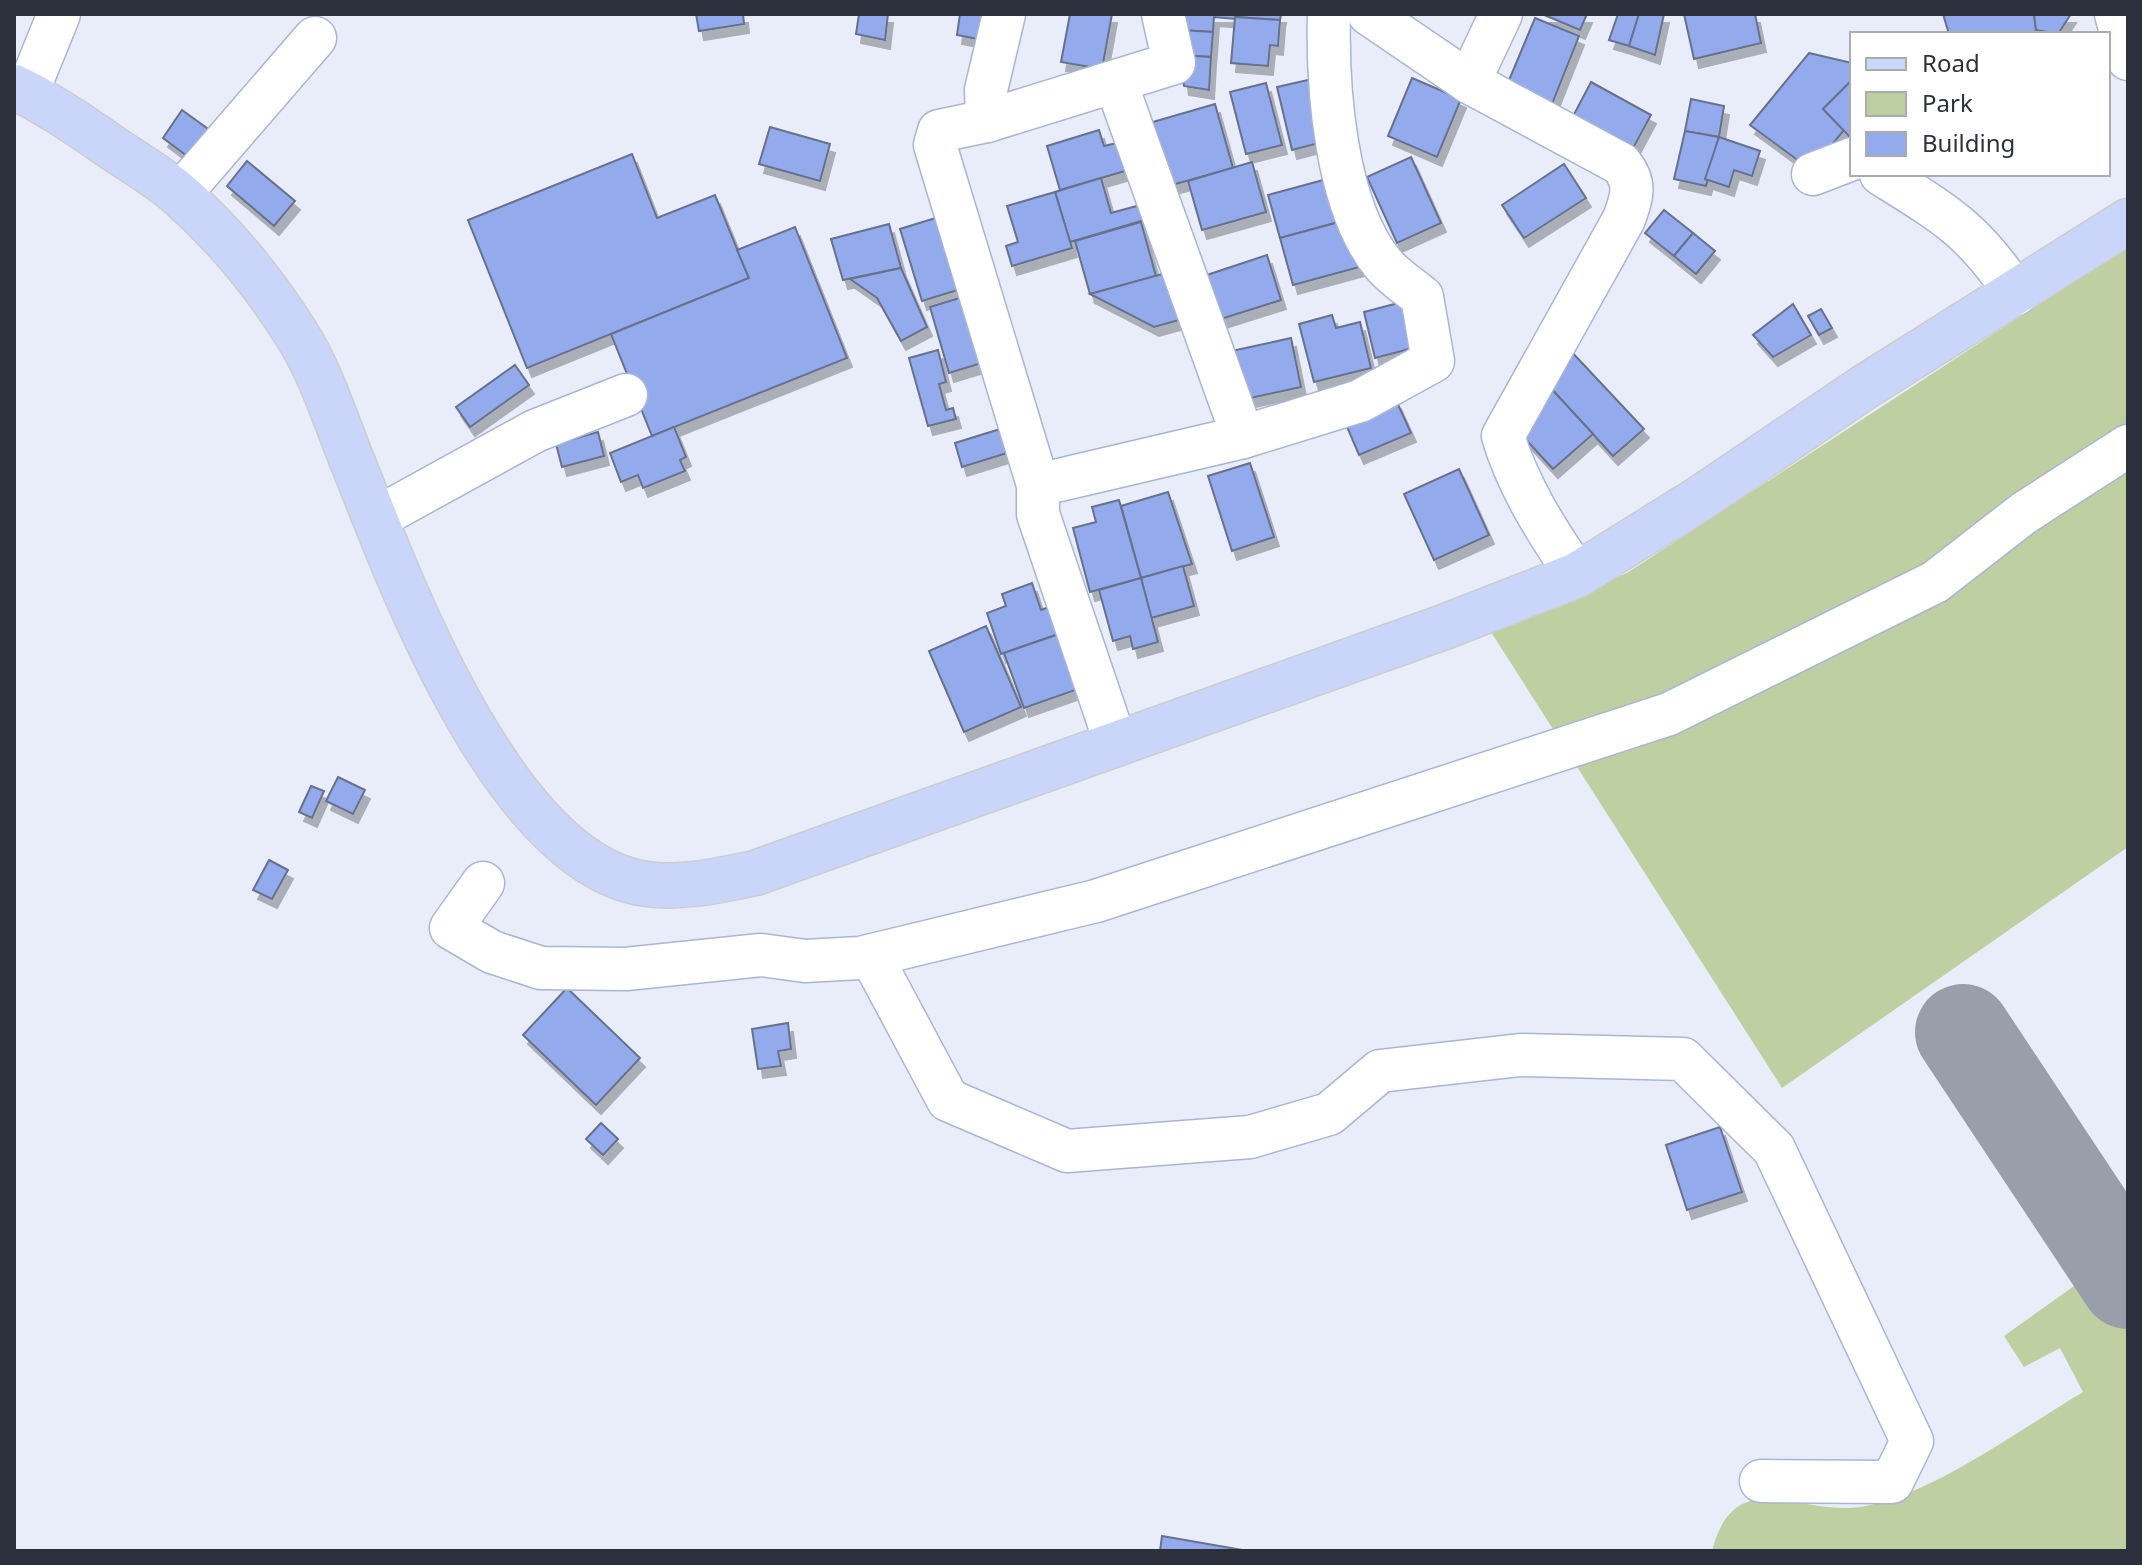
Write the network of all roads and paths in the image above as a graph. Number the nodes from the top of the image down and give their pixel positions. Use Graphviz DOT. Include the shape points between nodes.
graph roads {
  1 [pos="59,14"];
  2 [pos="1004,14"];
  3 [pos="1163,14"];
  4 [pos="1329,14"];
  5 [pos="1369,14"];
  6 [pos="1501,14"];
  7 [pos="2116,14"];
  8 [pos="315,38"];
  9 [pos="2128,59"];
  10 [pos="1469,82"];
  11 [pos="1116,83"];
  12 [pos="20,90"];
  13 [pos="987,121"];
  14 [pos="1850,160"];
  15 [pos="1813,174"];
  16 [pos="1884,176"];
  17 [pos="180,194"];
  18 [pos="2128,221"];
  19 [pos="2016,294"];
  20 [pos="626,395"];
  21 [pos="1243,437"];
  22 [pos="2128,446"];
  23 [pos="1038,485"];
  24 [pos="375,519"];
  25 [pos="1577,575"];
  26 [pos="1116,744"];
  27 [pos="483,883"];
  28 [pos="871,956"];
  29 [pos="1761,1481"];
  1 -- 12 [label="street"];
  2 -- 13 [label="street" via="986,90"];
  3 -- 11 [label="street" via="1174,63"];
  4 -- 21 [label="street" via="1331,108 1358,218 1383,265 1422,297 1433,361 1360,401"];
  5 -- 10 [label="street"];
  6 -- 10 [label="street"];
  7 -- 9 [label="street"];
  8 -- 17 [label="street"];
  10 -- 25 [label="street" via="1621,164 1632,178 1624,219 1503,436 1546,530"];
  11 -- 13 [label="street"];
  11 -- 21 [label="street"];
  12 -- 17 [label="main road"];
  13 -- 23 [label="street" via="939,131 935,145"];
  14 -- 15 [label="street"];
  16 -- 19 [label="street" via="1968,231"];
  17 -- 24 [label="main road" via="249,266 299,338"];
  18 -- 19 [label="main road"];
  19 -- 25 [label="main road"];
  20 -- 24 [label="street" via="535,431"];
  21 -- 23 [label="street"];
  22 -- 28 [label="street" via="2024,513 1935,582 1669,714 1096,901"];
  23 -- 26 [label="street" via="1038,514"];
  24 -- 26 [label="main road" via="429,641 500,771 538,820 568,847 646,884 698,884 755,873"];
  25 -- 26 [label="main road"];
  27 -- 28 [label="street" via="451,928 492,952 541,968 626,969 761,955 805,961"];
  28 -- 29 [label="street" via="948,1100 1067,1151 1250,1137 1329,1114 1380,1071 1520,1055 1683,1059 1774,1149 1912,1441 1892,1482"];
}
